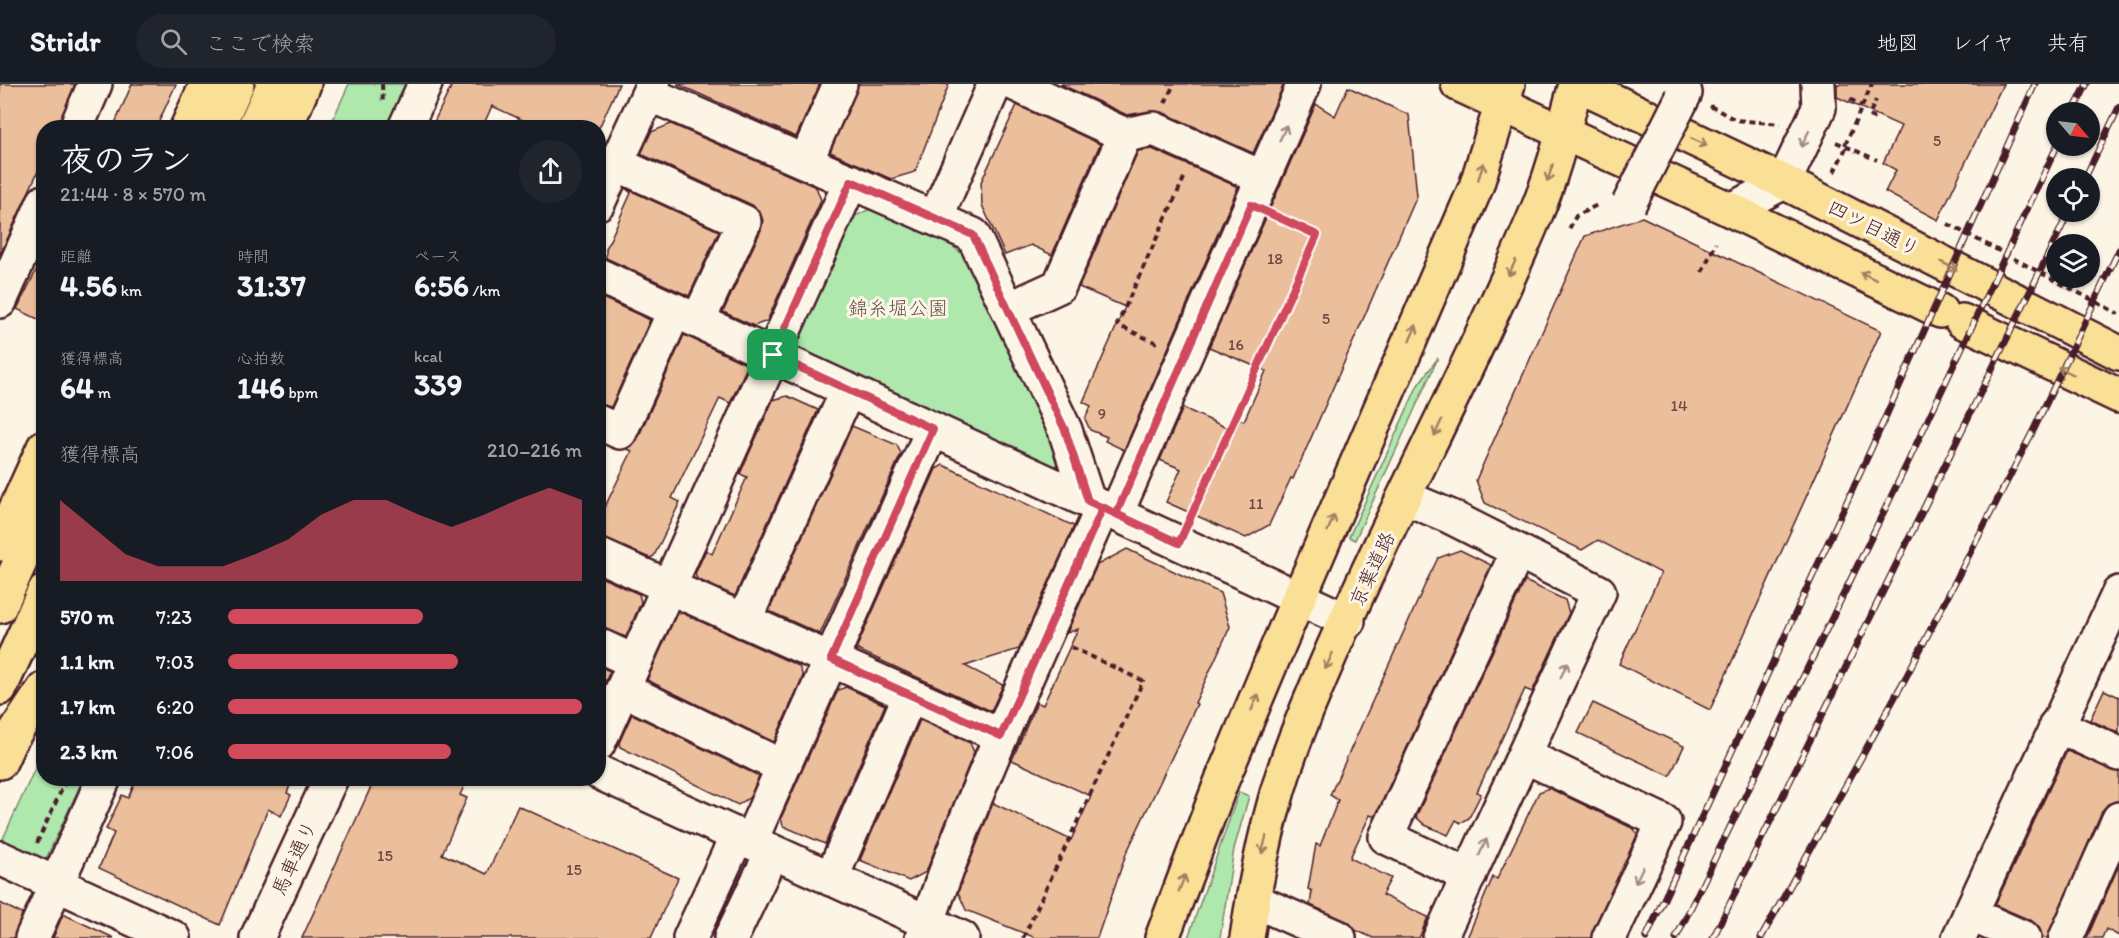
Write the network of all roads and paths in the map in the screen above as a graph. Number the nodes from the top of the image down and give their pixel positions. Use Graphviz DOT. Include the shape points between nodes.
graph roads {
  1 [pos="95,84"];
  2 [pos="207,84"];
  3 [pos="237,84"];
  4 [pos="274,84"];
  5 [pos="304,84"];
  6 [pos="425,84"];
  7 [pos="840,84"];
  8 [pos="995,84"];
  9 [pos="1015,84"];
  10 [pos="1304,84"];
  11 [pos="1458,84"];
  12 [pos="1577,84"];
  13 [pos="1682,84"];
  14 [pos="1872,84"];
  15 [pos="651,89"];
  16 [pos="1505,94"];
  17 [pos="1829,94"];
  18 [pos="1876,100"];
  19 [pos="1862,106"];
  20 [pos="1875,119"];
  21 [pos="79,120"];
  22 [pos="191,120"];
  23 [pos="221,120"];
  24 [pos="258,120"];
  25 [pos="288,120"];
  26 [pos="409,120"];
  27 [pos="1736,120"];
  28 [pos="1786,125"];
  29 [pos="1563,131"];
  30 [pos="1125,135"];
  31 [pos="1829,140"];
  32 [pos="1846,145"];
  33 [pos="1197,148"];
  34 [pos="1877,160"];
  35 [pos="806,161"];
  36 [pos="617,164"];
  37 [pos="1834,172"];
  38 [pos="851,181"];
  39 [pos="1784,182"];
  40 [pos="606,187"];
  41 [pos="1257,191"];
  42 [pos="1629,204"];
  43 [pos="1731,210"];
  44 [pos="36,216"];
  45 [pos="936,217"];
  46 [pos="1948,224"];
  47 [pos="1569,229"];
  48 [pos="1716,243"];
  49 [pos="7,266"];
  50 [pos="1702,272"];
  51 [pos="606,279"];
  52 [pos="0,301"];
  53 [pos="1009,309"];
  54 [pos="2119,314"];
  55 [pos="686,316"];
  56 [pos="2119,353"];
  57 [pos="773,355"];
  58 [pos="1185,356"];
  59 [pos="848,390"];
  60 [pos="2119,396"];
  61 [pos="606,426"];
  62 [pos="933,429"];
  63 [pos="36,465"];
  64 [pos="1406,498"];
  65 [pos="1102,507"];
  66 [pos="36,527"];
  67 [pos="1179,543"];
  68 [pos="0,544"];
  69 [pos="1518,551"];
  70 [pos="606,559"];
  71 [pos="669,587"];
  72 [pos="2119,593"];
  73 [pos="1299,598"];
  74 [pos="0,606"];
  75 [pos="36,609"];
  76 [pos="744,621"];
  77 [pos="1348,621"];
  78 [pos="1046,635"];
  79 [pos="606,653"];
  80 [pos="831,659"];
  81 [pos="629,676"];
  82 [pos="0,688"];
  83 [pos="910,695"];
  84 [pos="36,701"];
  85 [pos="2056,725"];
  86 [pos="606,726"];
  87 [pos="1001,736"];
  88 [pos="2119,754"];
  89 [pos="1526,756"];
  90 [pos="0,762"];
  91 [pos="783,766"];
  92 [pos="606,776"];
  93 [pos="63,786"];
  94 [pos="100,786"];
  95 [pos="327,786"];
  96 [pos="2119,819"];
  97 [pos="753,843"];
  98 [pos="35,847"];
  99 [pos="0,858"];
  100 [pos="1469,876"];
  101 [pos="831,879"];
  102 [pos="55,884"];
  103 [pos="1253,900"];
  104 [pos="1965,926"];
  105 [pos="925,930"];
  106 [pos="32,938"];
  107 [pos="174,938"];
  108 [pos="257,938"];
  109 [pos="690,938"];
  110 [pos="731,938"];
  111 [pos="962,938"];
  112 [pos="1023,938"];
  113 [pos="1162,938"];
  114 [pos="1247,938"];
  115 [pos="1339,938"];
  116 [pos="1440,938"];
  117 [pos="1609,938"];
  118 [pos="2024,938"];
  119 [pos="2066,938"];
  1 -- 21 [label="street"];
  2 -- 22 [label="main road"];
  3 -- 23 [label="main road"];
  4 -- 24 [label="main road"];
  5 -- 25 [label="main road"];
  6 -- 26 [label="street"];
  7 -- 35 [label="street"];
  8 -- 45 [label="street"];
  9 -- 30 [label="street"];
  41 -- 10 [label="street, one-way"];
  11 -- 16 [label="main road"];
  12 -- 29 [label="main road, 京葉道路"];
  12 -- 39 [label="main road, 四ツ目通り, one-way"];
  13 -- 42 [label="street, bridge" via="1685,93"];
  14 -- 19 [label="path"];
  15 -- 35 [label="street"];
  15 -- 36 [label="street"];
  16 -- 29 [label="main road"];
  73 -- 16 [label="main road, one-way" via="1476,187"];
  17 -- 19 [label="path"];
  17 -- 39 [label="street, one-way"];
  18 -- 20 [label="path" via="1869,115"];
  19 -- 32 [label="path"];
  27 -- 28 [label="path"];
  29 -- 43 [label="main road"];
  29 -- 64 [label="main road, 京葉道路, one-way" via="1536,214"];
  30 -- 33 [label="street" via="1154,129"];
  30 -- 53 [label="street" via="1059,286"];
  31 -- 32 [label="path"];
  32 -- 34 [label="path"];
  32 -- 37 [label="path"];
  33 -- 41 [label="street"];
  33 -- 58 [label="path" via="1117,325"];
  35 -- 38 [label="street"];
  36 -- 40 [label="street"];
  36 -- 55 [label="street" via="744,222"];
  38 -- 45 [label="street"];
  38 -- 57 [label="street"];
  39 -- 43 [label="street"];
  39 -- 56 [label="main road, 四ツ目通り, one-way"];
  41 -- 58 [label="street"];
  41 -- 67 [label="path" via="1317,235"];
  42 -- 47 [label="path" via="1588,208 1576,216"];
  60 -- 43 [label="main road, one-way"];
  44 -- 49 [label="street"];
  45 -- 53 [label="street" via="973,235"];
  46 -- 54 [label="path"];
  48 -- 50 [label="path"];
  49 -- 52 [label="street"];
  51 -- 55 [label="street"];
  53 -- 65 [label="street"];
  55 -- 57 [label="street"];
  55 -- 61 [label="street" via="620,432"];
  57 -- 59 [label="street"];
  57 -- 71 [label="street"];
  58 -- 65 [label="street"];
  59 -- 62 [label="street"];
  59 -- 76 [label="street"];
  62 -- 65 [label="street"];
  62 -- 80 [label="street"];
  63 -- 68 [label="main road"];
  64 -- 69 [label="street"];
  64 -- 77 [label="main road, 京葉道路"];
  65 -- 67 [label="street"];
  65 -- 78 [label="street"];
  66 -- 74 [label="main road"];
  67 -- 73 [label="street"];
  89 -- 69 [label="street, one-way" via="1599,592"];
  69 -- 100 [label="street" via="1386,837"];
  70 -- 71 [label="street"];
  71 -- 76 [label="street"];
  71 -- 81 [label="street"];
  72 -- 85 [label="street"];
  73 -- 77 [label="street"];
  113 -- 73 [label="main road, one-way" via="1222,780"];
  75 -- 82 [label="main road"];
  76 -- 80 [label="street"];
  77 -- 103 [label="main road, 京葉道路, one-way" via="1296,737 1277,795"];
  78 -- 87 [label="street"];
  78 -- 112 [label="path" via="1143,681"];
  79 -- 81 [label="street"];
  80 -- 83 [label="street"];
  80 -- 91 [label="street"];
  81 -- 86 [label="street"];
  81 -- 91 [label="street"];
  83 -- 87 [label="street"];
  83 -- 101 [label="street"];
  84 -- 90 [label="main road"];
  85 -- 88 [label="street"];
  85 -- 104 [label="street"];
  87 -- 105 [label="street"];
  100 -- 89 [label="street, one-way"];
  89 -- 117 [label="street, one-way" via="1664,822"];
  91 -- 97 [label="street"];
  92 -- 97 [label="street"];
  93 -- 98 [label="path"];
  94 -- 102 [label="street"];
  95 -- 108 [label="street, 馬車通り"];
  96 -- 119 [label="street"];
  97 -- 101 [label="street"];
  97 -- 109 [label="street"];
  97 -- 110 [label="street"];
  99 -- 102 [label="street"];
  100 -- 116 [label="street"];
  101 -- 105 [label="street"];
  102 -- 106 [label="street"];
  102 -- 107 [label="street"];
  103 -- 114 [label="main road, 京葉道路"];
  103 -- 115 [label="street"];
  104 -- 118 [label="street"];
  105 -- 111 [label="street"];
}
